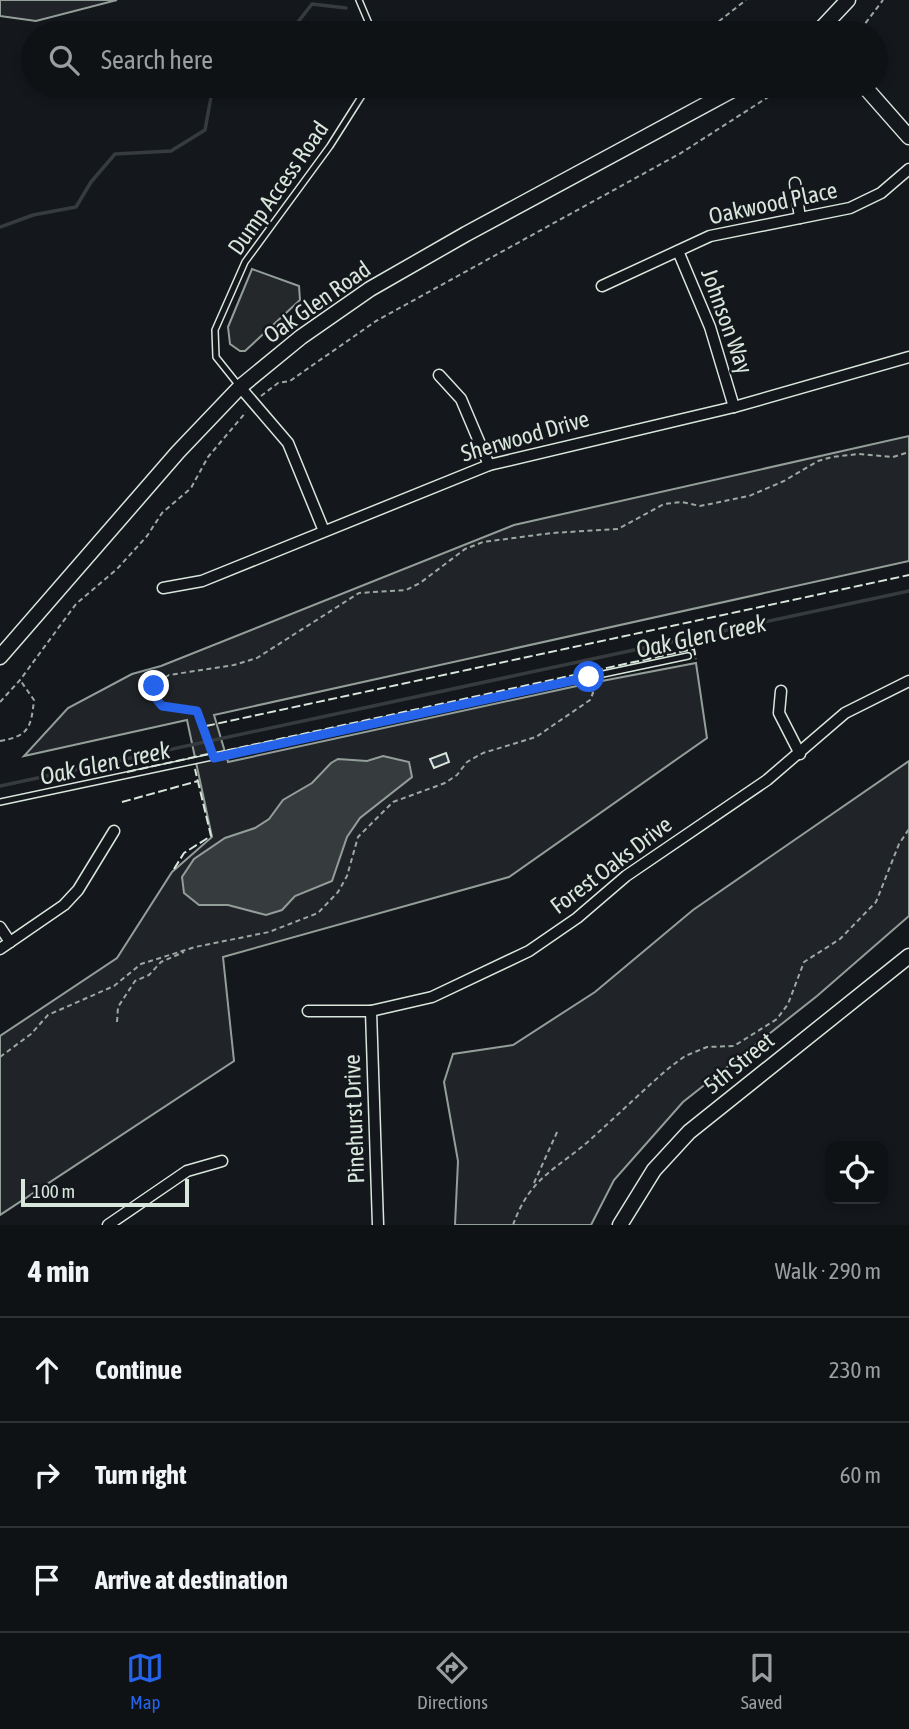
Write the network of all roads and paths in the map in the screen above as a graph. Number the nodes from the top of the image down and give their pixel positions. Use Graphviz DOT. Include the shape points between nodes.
graph roads {
  1 [pos="359,0"];
  2 [pos="746,0"];
  3 [pos="848,0"];
  4 [pos="883,0"];
  5 [pos="368,21"];
  6 [pos="719,21"];
  7 [pos="829,21"];
  8 [pos="867,21"];
  9 [pos="366,98"];
  10 [pos="718,98"];
  11 [pos="767,98"];
  12 [pos="875,98"];
  13 [pos="362,99"];
  14 [pos="909,137"];
  15 [pos="909,169"];
  16 [pos="795,183"];
  17 [pos="800,218"];
  18 [pos="678,251"];
  19 [pos="602,286"];
  20 [pos="909,357"];
  21 [pos="439,375"];
  22 [pos="240,387"];
  23 [pos="252,400"];
  24 [pos="734,407"];
  25 [pos="909,452"];
  26 [pos="489,465"];
  27 [pos="324,531"];
  28 [pos="163,589"];
  29 [pos="688,656"];
  30 [pos="0,657"];
  31 [pos="589,677"];
  32 [pos="20,680"];
  33 [pos="909,681"];
  34 [pos="781,691"];
  35 [pos="0,702"];
  36 [pos="0,741"];
  37 [pos="800,754"];
  38 [pos="214,758"];
  39 [pos="0,802"];
  40 [pos="909,829"];
  41 [pos="114,831"];
  42 [pos="0,928"];
  43 [pos="5,945"];
  44 [pos="195,947"];
  45 [pos="909,956"];
  46 [pos="307,1011"];
  47 [pos="371,1011"];
  48 [pos="117,1022"];
  49 [pos="0,1057"];
  50 [pos="558,1130"];
  51 [pos="222,1161"];
  52 [pos="531,1190"];
  53 [pos="108,1225"];
  54 [pos="378,1225"];
  55 [pos="513,1225"];
  56 [pos="620,1225"];
  1 -- 5 [label="lane"];
  2 -- 6 [label="path"];
  3 -- 7 [label="main road"];
  4 -- 8 [label="path"];
  9 -- 13 [label="path"];
  10 -- 22 [label="main road, Oak Glen Road" via="370,289 300,337"];
  11 -- 23 [label="path" via="681,153 376,321 290,382 278,383"];
  12 -- 14 [label="main road"];
  13 -- 22 [label="lane, Dump Access Road" via="245,262 215,330 216,357"];
  15 -- 17 [label="street, Oakwood Place" via="881,193 850,208"];
  16 -- 17 [label="street"];
  17 -- 18 [label="street, Oakwood Place" via="710,236"];
  18 -- 19 [label="street, Oakwood Place"];
  18 -- 24 [label="street, Johnson Way" via="710,327"];
  20 -- 24 [label="street, Sherwood Drive"];
  21 -- 26 [label="street" via="461,399"];
  22 -- 23 [label="street"];
  22 -- 30 [label="main road, Oak Glen Road"];
  23 -- 27 [label="street" via="288,443"];
  23 -- 32 [label="path" via="245,415 208,457 191,488 162,513 117,569 76,604"];
  24 -- 26 [label="street, Sherwood Drive"];
  25 -- 38 [label="path" via="893,457 832,457 749,496 700,506 664,504 618,529 474,545 406,590 359,593 257,657 234,665 173,673 155,684 157,702 193,710 200,716"];
  26 -- 27 [label="street, Sherwood Drive"];
  27 -- 28 [label="street, Sherwood Drive" via="202,581"];
  29 -- 31 [label="lane"];
  31 -- 38 [label="lane"];
  31 -- 44 [label="path" via="590,699 536,737 475,757 445,783 393,802 358,837 338,892 318,913 269,932"];
  32 -- 35 [label="path"];
  32 -- 36 [label="path" via="34,700 28,729 20,737"];
  33 -- 37 [label="street, Forest Oaks Drive" via="845,713"];
  34 -- 37 [label="street" via="779,713"];
  37 -- 47 [label="street, Forest Oaks Drive" via="626,876 529,951 432,997"];
  38 -- 39 [label="lane"];
  40 -- 52 [label="path" via="876,902 840,939 804,962 788,1004 777,1018 734,1046 707,1047 685,1056 578,1151 547,1171"];
  41 -- 43 [label="street" via="78,890 46,919"];
  42 -- 43 [label="street"];
  44 -- 48 [label="path" via="161,962 135,981 118,1007"];
  44 -- 49 [label="path" via="141,964 114,986 58,1009"];
  45 -- 56 [label="main road, 5th Street" via="690,1132 654,1170"];
  46 -- 47 [label="street, Forest Oaks Drive"];
  47 -- 54 [label="street, Pinehurst Drive"];
  50 -- 52 [label="path"];
  51 -- 53 [label="street" via="187,1171"];
  52 -- 55 [label="path"];
}
